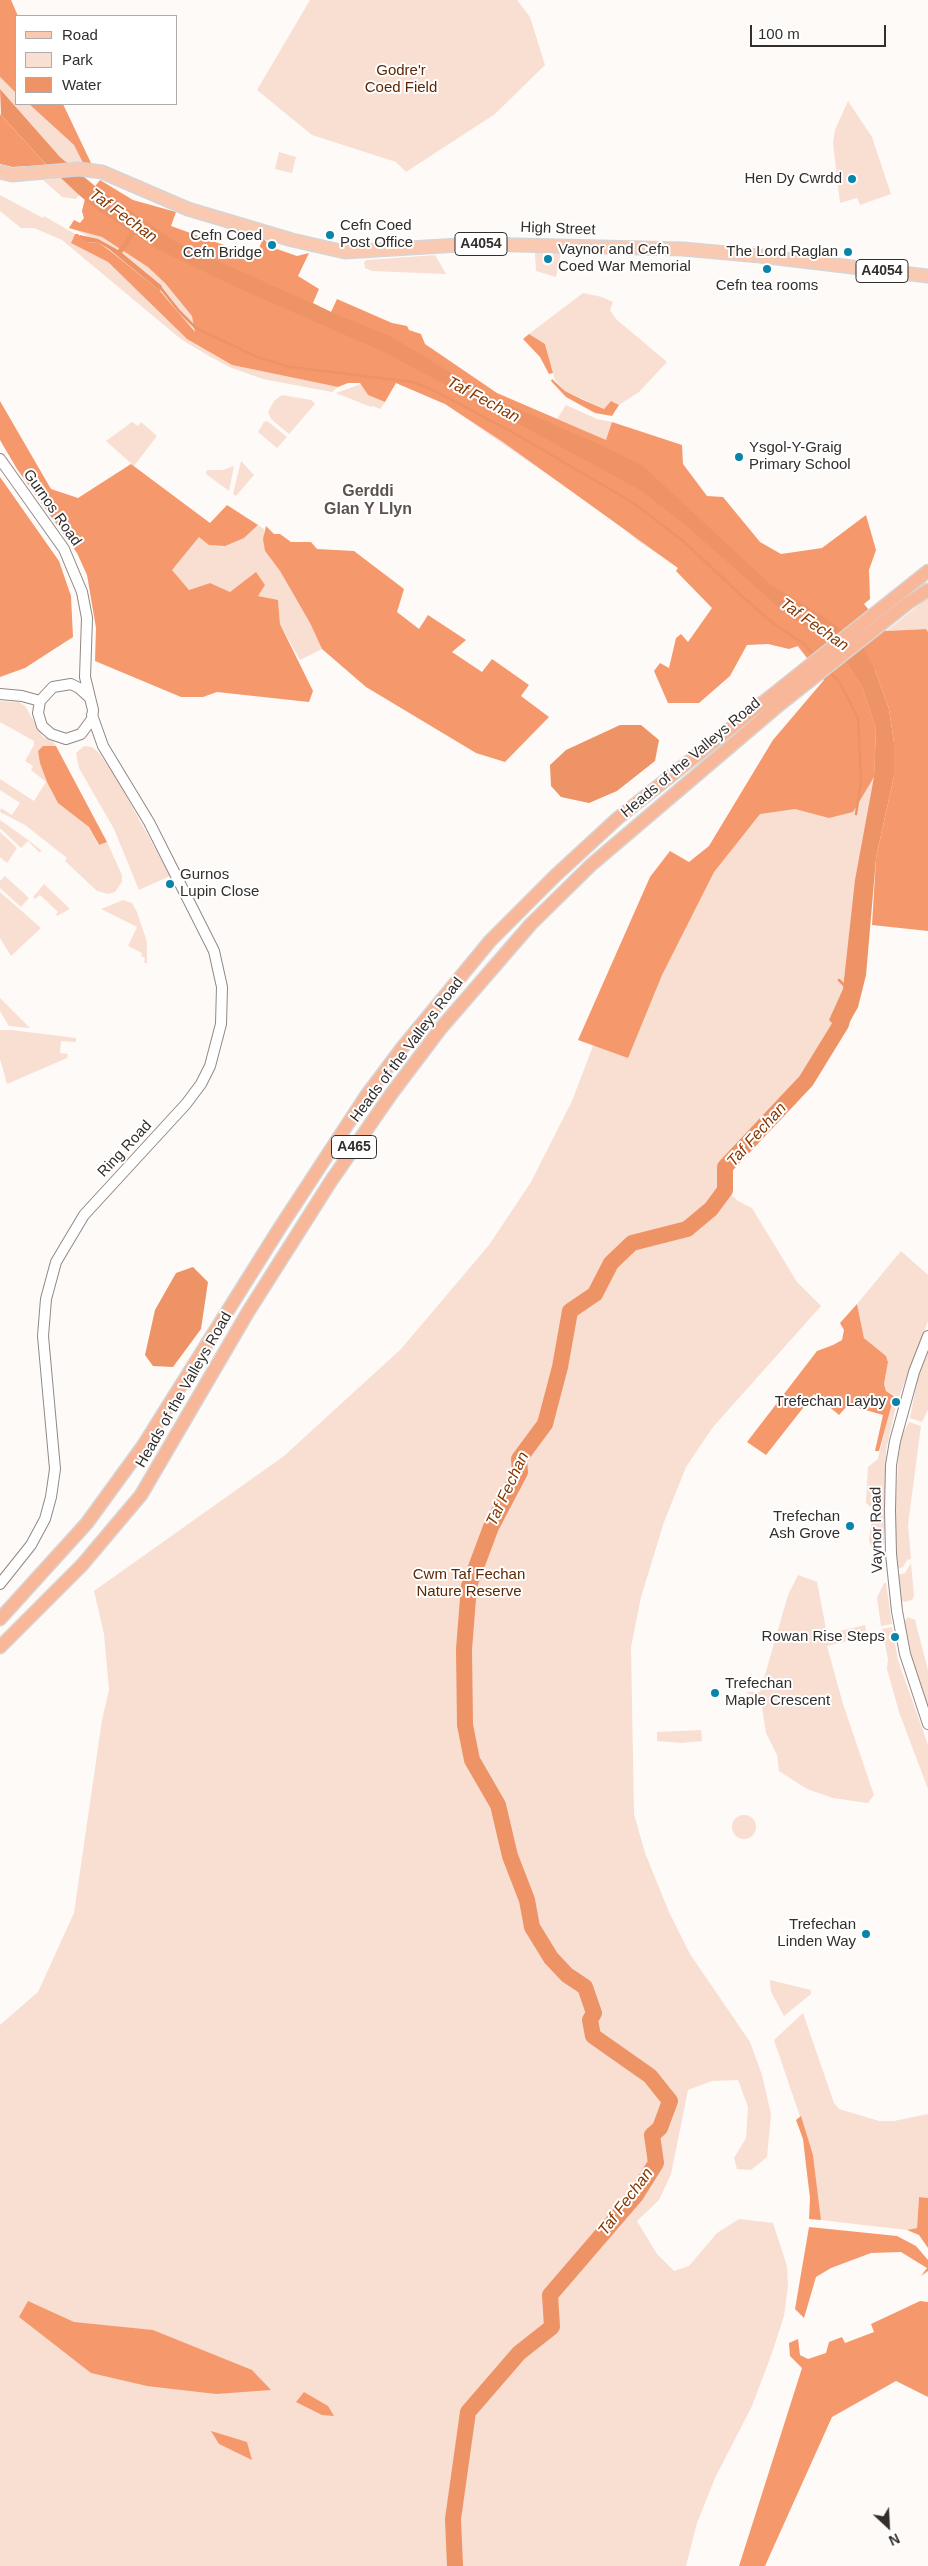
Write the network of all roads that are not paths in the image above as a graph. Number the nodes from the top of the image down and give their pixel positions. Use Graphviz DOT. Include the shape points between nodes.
graph roads {
  1 [pos="0,172"];
  2 [pos="928,276"];
  3 [pos="0,459"];
  4 [pos="928,571"];
  5 [pos="928,590"];
  6 [pos="84,665"];
  7 [pos="66,684"];
  8 [pos="0,694"];
  9 [pos="89,698"];
  10 [pos="40,701"];
  11 [pos="92,715"];
  12 [pos="76,736"];
  13 [pos="104,746"];
  14 [pos="928,1336"];
  15 [pos="0,1584"];
  16 [pos="0,1618"];
  17 [pos="0,1647"];
  18 [pos="928,1724"];
  1 -- 2 [label="main road, High Street / A4054" via="12,175 79,169 102,172 188,208 292,240 346,252 475,244 683,249"];
  3 -- 6 [label="street, Gurnos Road" via="74,568 87,618"];
  4 -- 16 [label="highway, Heads of the Valleys Road / A465" via="618,818 490,941 366,1096 143,1446 87,1523"];
  5 -- 17 [label="highway, Heads of the Valleys Road / A465" via="778,705 591,865 531,924 441,1028 386,1101 286,1250 141,1495 82,1565"];
  6 -- 7 [label="street"];
  6 -- 9 [label="street, Gurnos Road"];
  7 -- 9 [label="street" via="80,688"];
  7 -- 10 [label="street" via="52,687"];
  8 -- 10 [label="street"];
  9 -- 11 [label="street, Gurnos Road"];
  10 -- 12 [label="street" via="38,713 42,726 51,734 66,739"];
  11 -- 12 [label="street" via="88,727"];
  11 -- 13 [label="street, Ring Road"];
  12 -- 13 [label="street" via="95,740"];
  13 -- 15 [label="street, Ring Road" via="149,822 207,935 222,987 221,1024 210,1066 201,1084 84,1215 56,1262 46,1299 43,1336 56,1468 51,1497 45,1519 31,1545"];
  14 -- 18 [label="street, Vaynor Road" via="895,1441 890,1510 897,1611 905,1654"];
}
